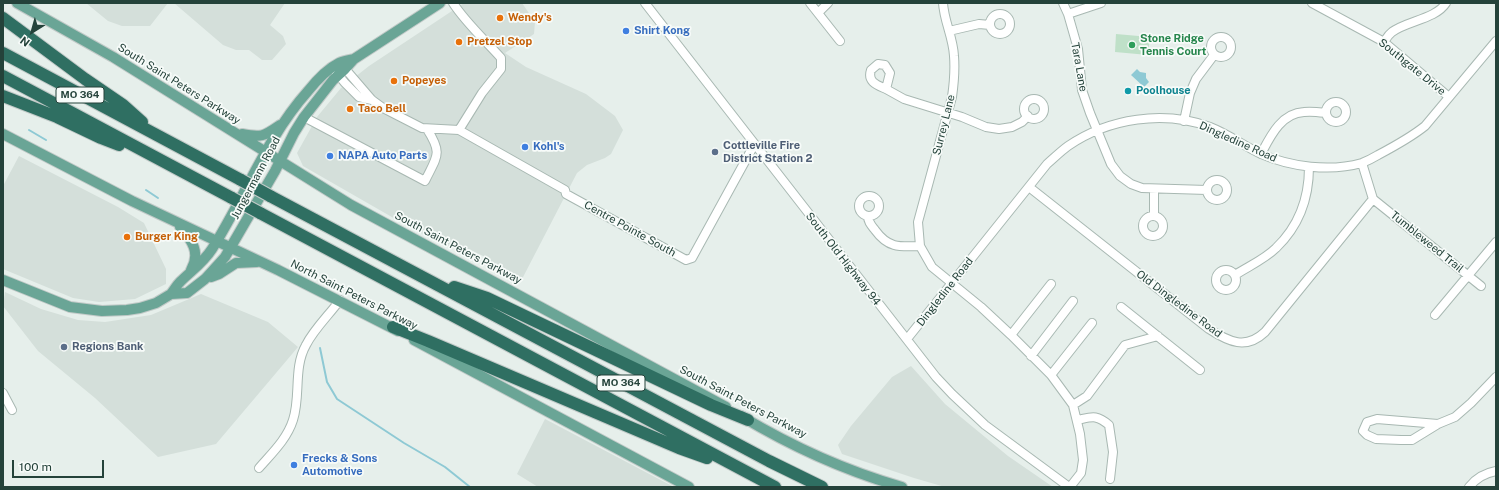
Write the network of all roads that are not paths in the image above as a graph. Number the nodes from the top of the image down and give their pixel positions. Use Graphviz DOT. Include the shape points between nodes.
graph roads {
  1 [pos="17,3"];
  2 [pos="440,3"];
  3 [pos="453,3"];
  4 [pos="645,3"];
  5 [pos="810,3"];
  6 [pos="828,3"];
  7 [pos="943,3"];
  8 [pos="1063,3"];
  9 [pos="1100,3"];
  10 [pos="1312,3"];
  11 [pos="1446,3"];
  12 [pos="818,12"];
  13 [pos="1068,14"];
  14 [pos="3,18"];
  15 [pos="990,24"];
  16 [pos="949,31"];
  17 [pos="840,41"];
  18 [pos="1496,41"];
  19 [pos="1384,42"];
  20 [pos="3,53"];
  21 [pos="1214,55"];
  22 [pos="339,69"];
  23 [pos="3,76"];
  24 [pos="886,89"];
  25 [pos="3,96"];
  26 [pos="1450,97"];
  27 [pos="948,112"];
  28 [pos="1326,113"];
  29 [pos="1028,116"];
  30 [pos="304,117"];
  31 [pos="1184,121"];
  32 [pos="284,122"];
  33 [pos="427,129"];
  34 [pos="459,130"];
  35 [pos="1098,130"];
  36 [pos="237,133"];
  37 [pos="3,134"];
  38 [pos="158,136"];
  39 [pos="754,145"];
  40 [pos="266,152"];
  41 [pos="1261,154"];
  42 [pos="156,157"];
  43 [pos="280,161"];
  44 [pos="1362,163"];
  45 [pos="1310,167"];
  46 [pos="1029,187"];
  47 [pos="1154,189"];
  48 [pos="1207,190"];
  49 [pos="1373,199"];
  50 [pos="868,216"];
  51 [pos="1154,216"];
  52 [pos="175,222"];
  53 [pos="216,241"];
  54 [pos="1496,242"];
  55 [pos="920,246"];
  56 [pos="231,248"];
  57 [pos="260,262"];
  58 [pos="189,274"];
  59 [pos="1235,275"];
  60 [pos="420,276"];
  61 [pos="1469,276"];
  62 [pos="205,279"];
  63 [pos="3,280"];
  64 [pos="953,283"];
  65 [pos="1051,284"];
  66 [pos="1481,286"];
  67 [pos="171,294"];
  68 [pos="340,300"];
  69 [pos="1073,301"];
  70 [pos="1121,307"];
  71 [pos="1435,315"];
  72 [pos="1092,323"];
  73 [pos="393,327"];
  74 [pos="1011,335"];
  75 [pos="1158,336"];
  76 [pos="907,339"];
  77 [pos="1031,356"];
  78 [pos="1200,370"];
  79 [pos="1051,375"];
  80 [pos="1496,376"];
  81 [pos="3,394"];
  82 [pos="1073,405"];
  83 [pos="12,410"];
  84 [pos="748,420"];
  85 [pos="1077,420"];
  86 [pos="1438,424"];
  87 [pos="259,468"];
  88 [pos="741,469"];
  89 [pos="1496,470"];
  90 [pos="1110,479"];
  91 [pos="1473,485"];
  92 [pos="689,487"];
  93 [pos="775,487"];
  94 [pos="822,487"];
  95 [pos="902,487"];
  96 [pos="1070,487"];
  1 -- 36 [label="main road, South Saint Peters Parkway" via="113,57"];
  2 -- 22 [label="main road, Jungermann Road"];
  3 -- 34 [label="street" via="501,58 500,70"];
  4 -- 39 [label="street, South Old Highway 94"];
  5 -- 12 [label="street"];
  6 -- 12 [label="street"];
  7 -- 16 [label="street, Surrey Lane"];
  8 -- 13 [label="street, Tara Lane"];
  9 -- 13 [label="street"];
  10 -- 19 [label="street, Southgate Drive"];
  11 -- 19 [label="street" via="1443,8 1401,26 1390,33"];
  12 -- 17 [label="street"];
  13 -- 35 [label="street, Tara Lane" via="1078,49 1082,90"];
  14 -- 38 [label="highway" via="123,105"];
  15 -- 16 [label="street"];
  16 -- 27 [label="street, Surrey Lane" via="954,55 954,80"];
  18 -- 26 [label="street, Dingledine Road"];
  19 -- 26 [label="street, Southgate Drive"];
  20 -- 38 [label="highway, MO 364"];
  21 -- 31 [label="street" via="1196,79"];
  22 -- 30 [label="main road, Jungermann Road"];
  22 -- 32 [label="main road, Jungermann Road" via="310,88"];
  22 -- 33 [label="street, Centre Pointe South" via="359,97 372,100"];
  23 -- 42 [label="highway, MO 364"];
  24 -- 27 [label="street" via="904,99"];
  25 -- 42 [label="highway" via="58,117 101,138"];
  26 -- 44 [label="street, Dingledine Road" via="1410,138"];
  27 -- 29 [label="street" via="986,128 999,129 1012,127"];
  27 -- 55 [label="street, Surrey Lane" via="918,222"];
  28 -- 41 [label="street" via="1303,112 1293,115 1273,132"];
  30 -- 33 [label="street" via="425,181 438,151"];
  30 -- 43 [label="main road, Jungermann Road"];
  31 -- 35 [label="street, Dingledine Road" via="1151,118 1127,121"];
  31 -- 41 [label="street, Dingledine Road" via="1211,128"];
  32 -- 36 [label="main road" via="262,136"];
  32 -- 40 [label="main road, Jungermann Road"];
  33 -- 34 [label="street, Centre Pointe South"];
  34 -- 39 [label="street, Centre Pointe South" via="565,190 566,194 686,260 692,258"];
  35 -- 46 [label="street, Dingledine Road" via="1068,146 1047,164"];
  35 -- 47 [label="street, Tara Lane" via="1111,164 1120,176 1131,184"];
  36 -- 40 [label="main road, South Saint Peters Parkway"];
  37 -- 52 [label="main road, North Saint Peters Parkway"];
  38 -- 60 [label="highway, MO 364, bridge"];
  39 -- 76 [label="street, South Old Highway 94"];
  40 -- 43 [label="main road, South Saint Peters Parkway"];
  40 -- 53 [label="main road, Jungermann Road"];
  41 -- 45 [label="street, Dingledine Road" via="1283,162"];
  42 -- 88 [label="highway, MO 364, bridge"];
  43 -- 56 [label="main road, Jungermann Road"];
  43 -- 84 [label="main road, South Saint Peters Parkway" via="351,205"];
  44 -- 45 [label="street, Dingledine Road"];
  44 -- 49 [label="street"];
  45 -- 59 [label="street" via="1303,209 1293,226 1276,249"];
  46 -- 49 [label="street, Old Dingledine Road" via="1209,329 1239,343 1259,338 1265,332"];
  46 -- 64 [label="street, Dingledine Road"];
  47 -- 48 [label="street, Tara Lane"];
  47 -- 51 [label="street"];
  49 -- 61 [label="street, Tumbleweed Trail"];
  50 -- 55 [label="street" via="868,221 880,237 893,246"];
  52 -- 53 [label="main road, North Saint Peters Parkway"];
  52 -- 58 [label="main road" via="190,238 196,251 194,265"];
  53 -- 56 [label="main road, North Saint Peters Parkway"];
  53 -- 58 [label="main road, Jungermann Road"];
  54 -- 61 [label="street"];
  55 -- 64 [label="street" via="932,267"];
  56 -- 57 [label="main road, North Saint Peters Parkway"];
  56 -- 62 [label="main road, Jungermann Road"];
  57 -- 62 [label="main road" via="236,263"];
  57 -- 68 [label="main road, North Saint Peters Parkway"];
  58 -- 67 [label="main road, Jungermann Road" via="179,282"];
  60 -- 84 [label="highway" via="487,298"];
  60 -- 94 [label="highway, MO 364" via="762,458"];
  61 -- 66 [label="street, Tumbleweed Trail"];
  61 -- 71 [label="street"];
  62 -- 67 [label="main road, Jungermann Road" via="187,293"];
  63 -- 67 [label="main road, Jungermann Road" via="60,303 89,310 140,308"];
  64 -- 74 [label="street"];
  64 -- 76 [label="street, Dingledine Road"];
  65 -- 74 [label="street"];
  68 -- 73 [label="main road, North Saint Peters Parkway"];
  68 -- 87 [label="street" via="306,344 298,372 293,419 289,431"];
  69 -- 77 [label="street"];
  70 -- 75 [label="street"];
  72 -- 79 [label="street"];
  73 -- 88 [label="highway" via="679,448"];
  73 -- 92 [label="main road, North Saint Peters Parkway"];
  74 -- 77 [label="street"];
  75 -- 78 [label="street"];
  75 -- 82 [label="street" via="1125,345 1087,396"];
  76 -- 96 [label="street, South Old Highway 94" via="936,377 968,410 1007,442"];
  77 -- 79 [label="street"];
  79 -- 82 [label="street"];
  80 -- 86 [label="street" via="1455,417"];
  81 -- 83 [label="street"];
  82 -- 85 [label="street"];
  84 -- 95 [label="main road, South Saint Peters Parkway" via="831,461"];
  85 -- 90 [label="street" via="1096,417 1109,424 1113,452"];
  85 -- 96 [label="street" via="1083,460 1080,473"];
  86 -- 86 [label="street" via="1377,419 1367,422 1363,431 1372,438 1412,440"];
  88 -- 93 [label="highway, MO 364"];
  89 -- 91 [label="street" via="1486,473"];
}
